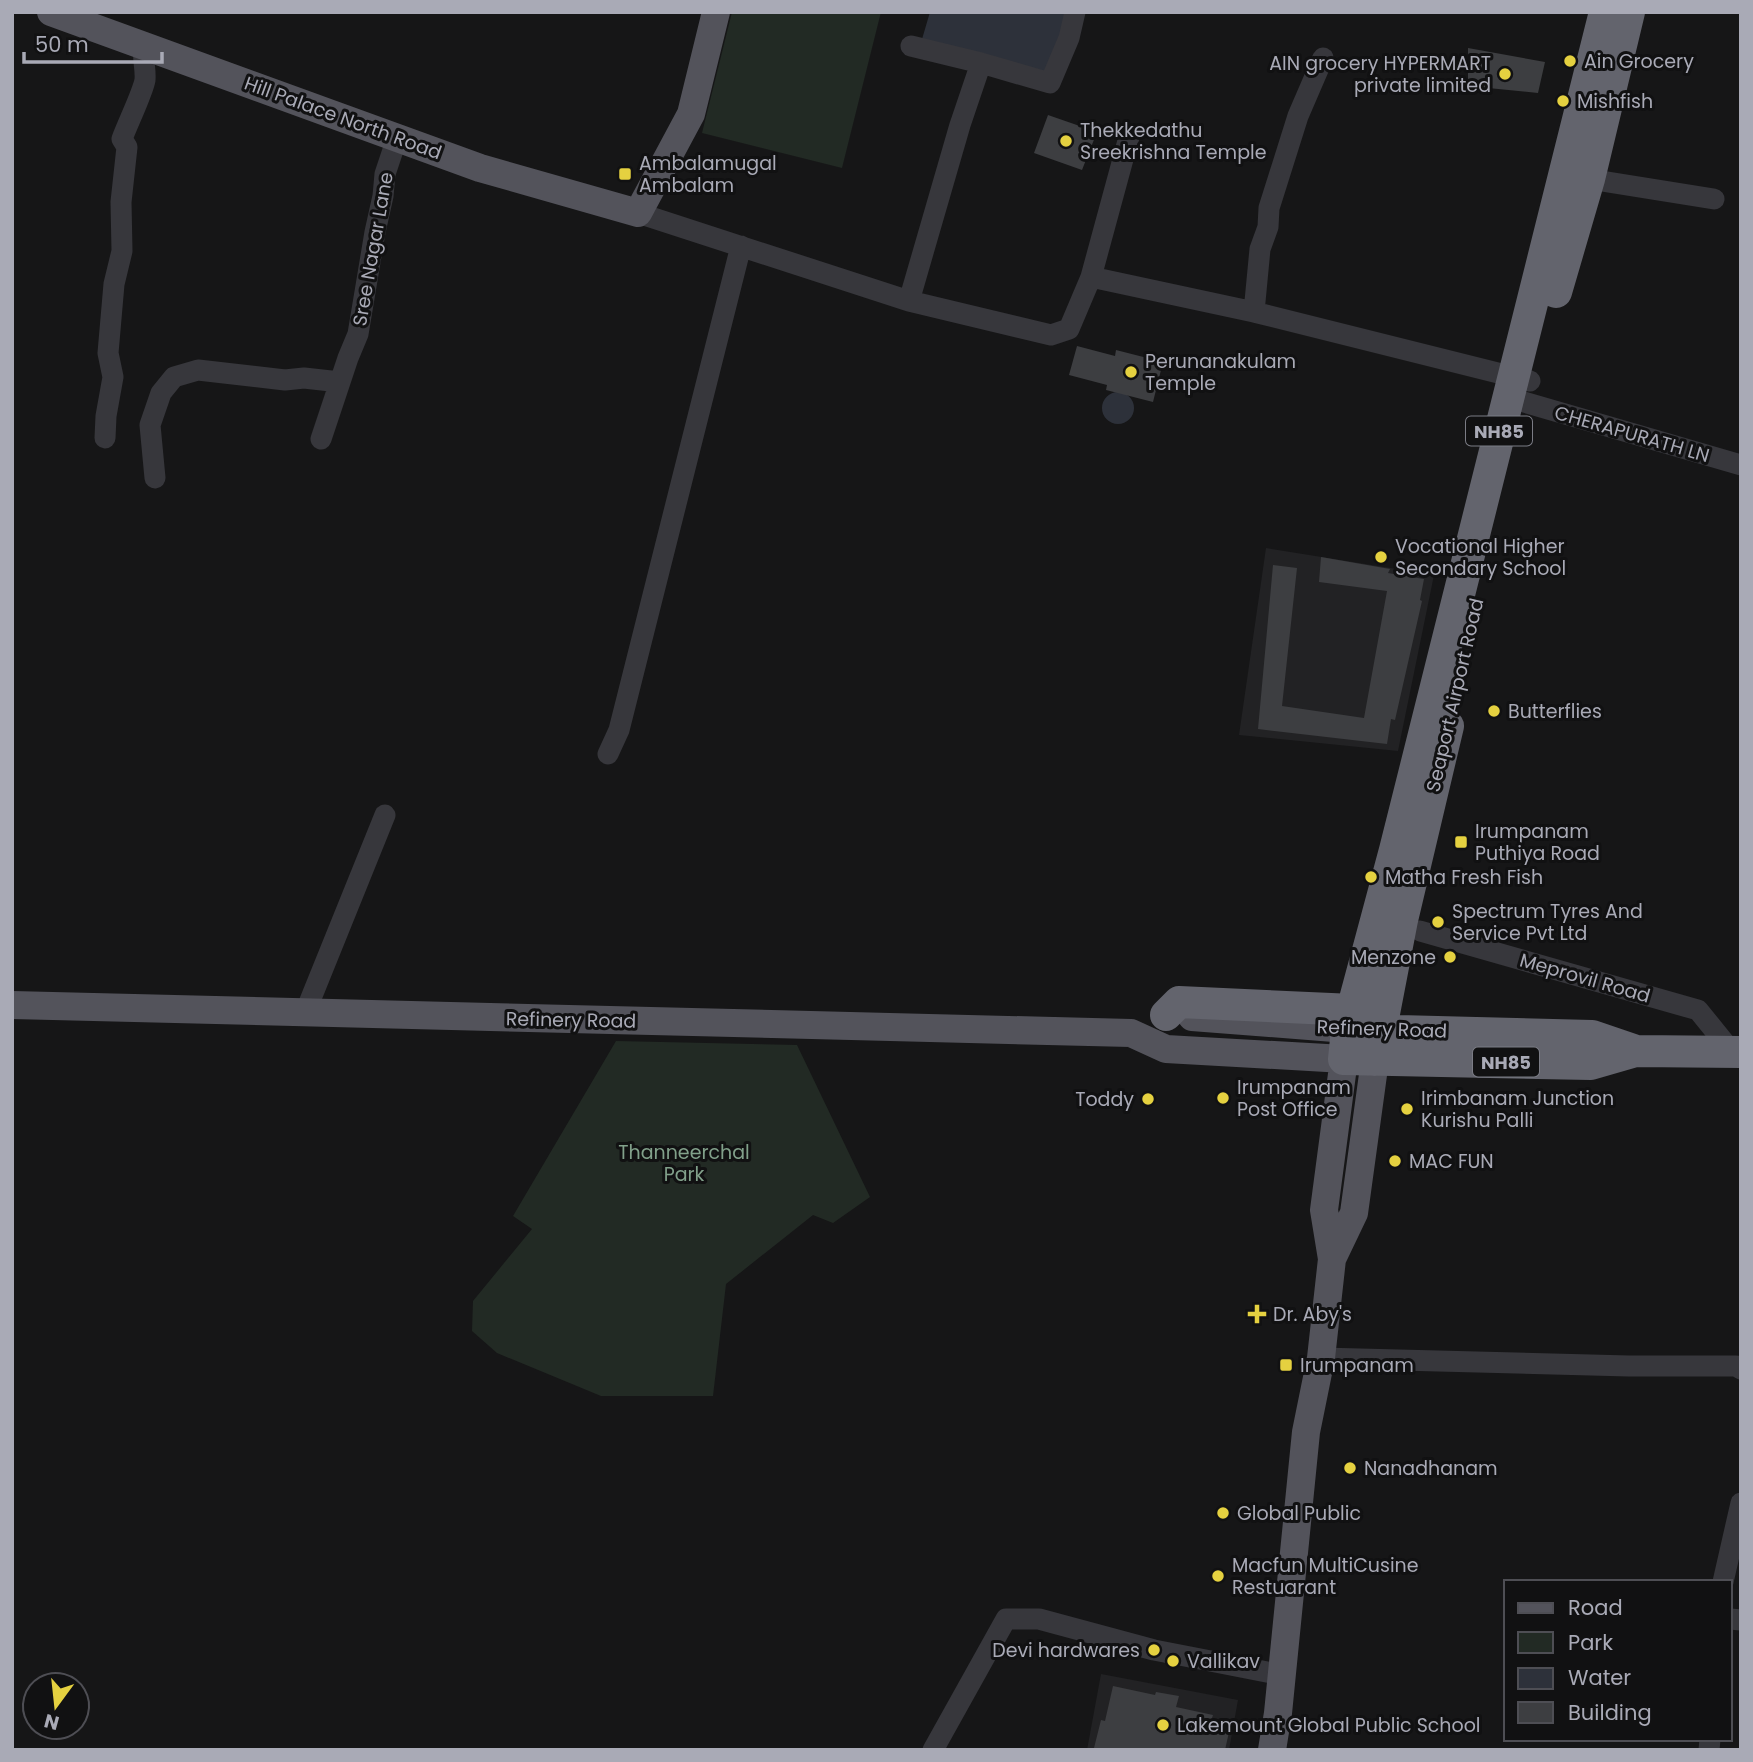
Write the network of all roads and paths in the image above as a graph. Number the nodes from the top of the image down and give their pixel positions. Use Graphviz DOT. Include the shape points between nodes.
graph roads {
  1 [pos="51,12"];
  2 [pos="716,12"];
  3 [pos="1075,12"];
  4 [pos="1605,12"];
  5 [pos="1629,12"];
  6 [pos="144,46"];
  7 [pos="911,46"];
  8 [pos="1323,58"];
  9 [pos="981,63"];
  10 [pos="1129,137"];
  11 [pos="397,138"];
  12 [pos="1589,178"];
  13 [pos="1714,199"];
  14 [pos="638,213"];
  15 [pos="741,246"];
  16 [pos="1091,277"];
  17 [pos="909,301"];
  18 [pos="1254,313"];
  19 [pos="340,382"];
  20 [pos="1522,387"];
  21 [pos="105,438"];
  22 [pos="321,439"];
  23 [pos="1741,465"];
  24 [pos="155,478"];
  25 [pos="608,754"];
  26 [pos="385,815"];
  27 [pos="1417,856"];
  28 [pos="1420,930"];
  29 [pos="12,1005"];
  30 [pos="305,1013"];
  31 [pos="1166,1015"];
  32 [pos="1131,1032"];
  33 [pos="1363,1044"];
  34 [pos="1636,1051"];
  35 [pos="1737,1052"];
  36 [pos="1332,1259"];
  37 [pos="1321,1358"];
  38 [pos="1741,1369"];
  39 [pos="1741,1503"];
  40 [pos="1723,1580"];
  41 [pos="1282,1675"];
  42 [pos="933,1750"];
  43 [pos="1272,1750"];
  1 -- 6 [label="main road, Hill Palace North Road"];
  2 -- 14 [label="main road" via="691,114"];
  3 -- 9 [label="street" via="1050,83"];
  4 -- 20 [label="highway, Seaport Airport Road / NH85"];
  5 -- 12 [label="highway, Seaport Airport Road / NH85"];
  6 -- 11 [label="main road, Hill Palace North Road"];
  6 -- 21 [label="street" via="145,83 122,139 127,147 122,251 108,353 113,377"];
  7 -- 9 [label="street"];
  8 -- 18 [label="street" via="1298,116 1269,208"];
  9 -- 17 [label="street"];
  10 -- 16 [label="street"];
  11 -- 14 [label="main road, Hill Palace North Road" via="480,168"];
  11 -- 19 [label="street, Sree Nagar Lane" via="386,174 358,334"];
  12 -- 13 [label="street"];
  12 -- 20 [label="highway, Seaport Airport Road / NH85"];
  14 -- 15 [label="street"];
  15 -- 17 [label="street"];
  15 -- 25 [label="street" via="619,730"];
  16 -- 17 [label="street" via="1069,329 1051,335"];
  16 -- 18 [label="street, CHERAPURATH LN"];
  18 -- 20 [label="street, CHERAPURATH LN"];
  19 -- 22 [label="street, Sree Nagar Lane"];
  19 -- 24 [label="street" via="198,370 174,377 161,393 150,425"];
  20 -- 23 [label="street, CHERAPURATH LN"];
  20 -- 27 [label="highway, Seaport Airport Road / NH85"];
  20 -- 33 [label="highway, Seaport Airport Road / NH85" via="1395,850"];
  26 -- 30 [label="street"];
  27 -- 28 [label="highway" via="1424,909"];
  27 -- 33 [label="highway, Seaport Airport Road / NH85"];
  28 -- 33 [label="highway"];
  28 -- 35 [label="street, Meprovil Road" via="1698,1010"];
  29 -- 30 [label="main road, Refinery Road"];
  30 -- 32 [label="main road, Refinery Road"];
  31 -- 32 [label="main road, Refinery Road"];
  31 -- 33 [label="highway" via="1179,1002"];
  32 -- 33 [label="main road, Refinery Road" via="1166,1049"];
  33 -- 34 [label="highway, Refinery Road / NH85" via="1592,1036"];
  33 -- 34 [label="highway, Refinery Road / NH85" via="1591,1064"];
  33 -- 36 [label="main road, Seaport Airport Road" via="1324,1210"];
  33 -- 36 [label="main road, Seaport Airport Road" via="1354,1213"];
  34 -- 35 [label="highway, Refinery Road / NH85"];
  36 -- 37 [label="main road, Seaport Airport Road"];
  37 -- 38 [label="street"];
  37 -- 41 [label="main road, Seaport Airport Road" via="1306,1432"];
  39 -- 40 [label="street"];
  41 -- 42 [label="street" via="1154,1650 1039,1619 1006,1619"];
  41 -- 43 [label="main road, Seaport Airport Road"];
}
